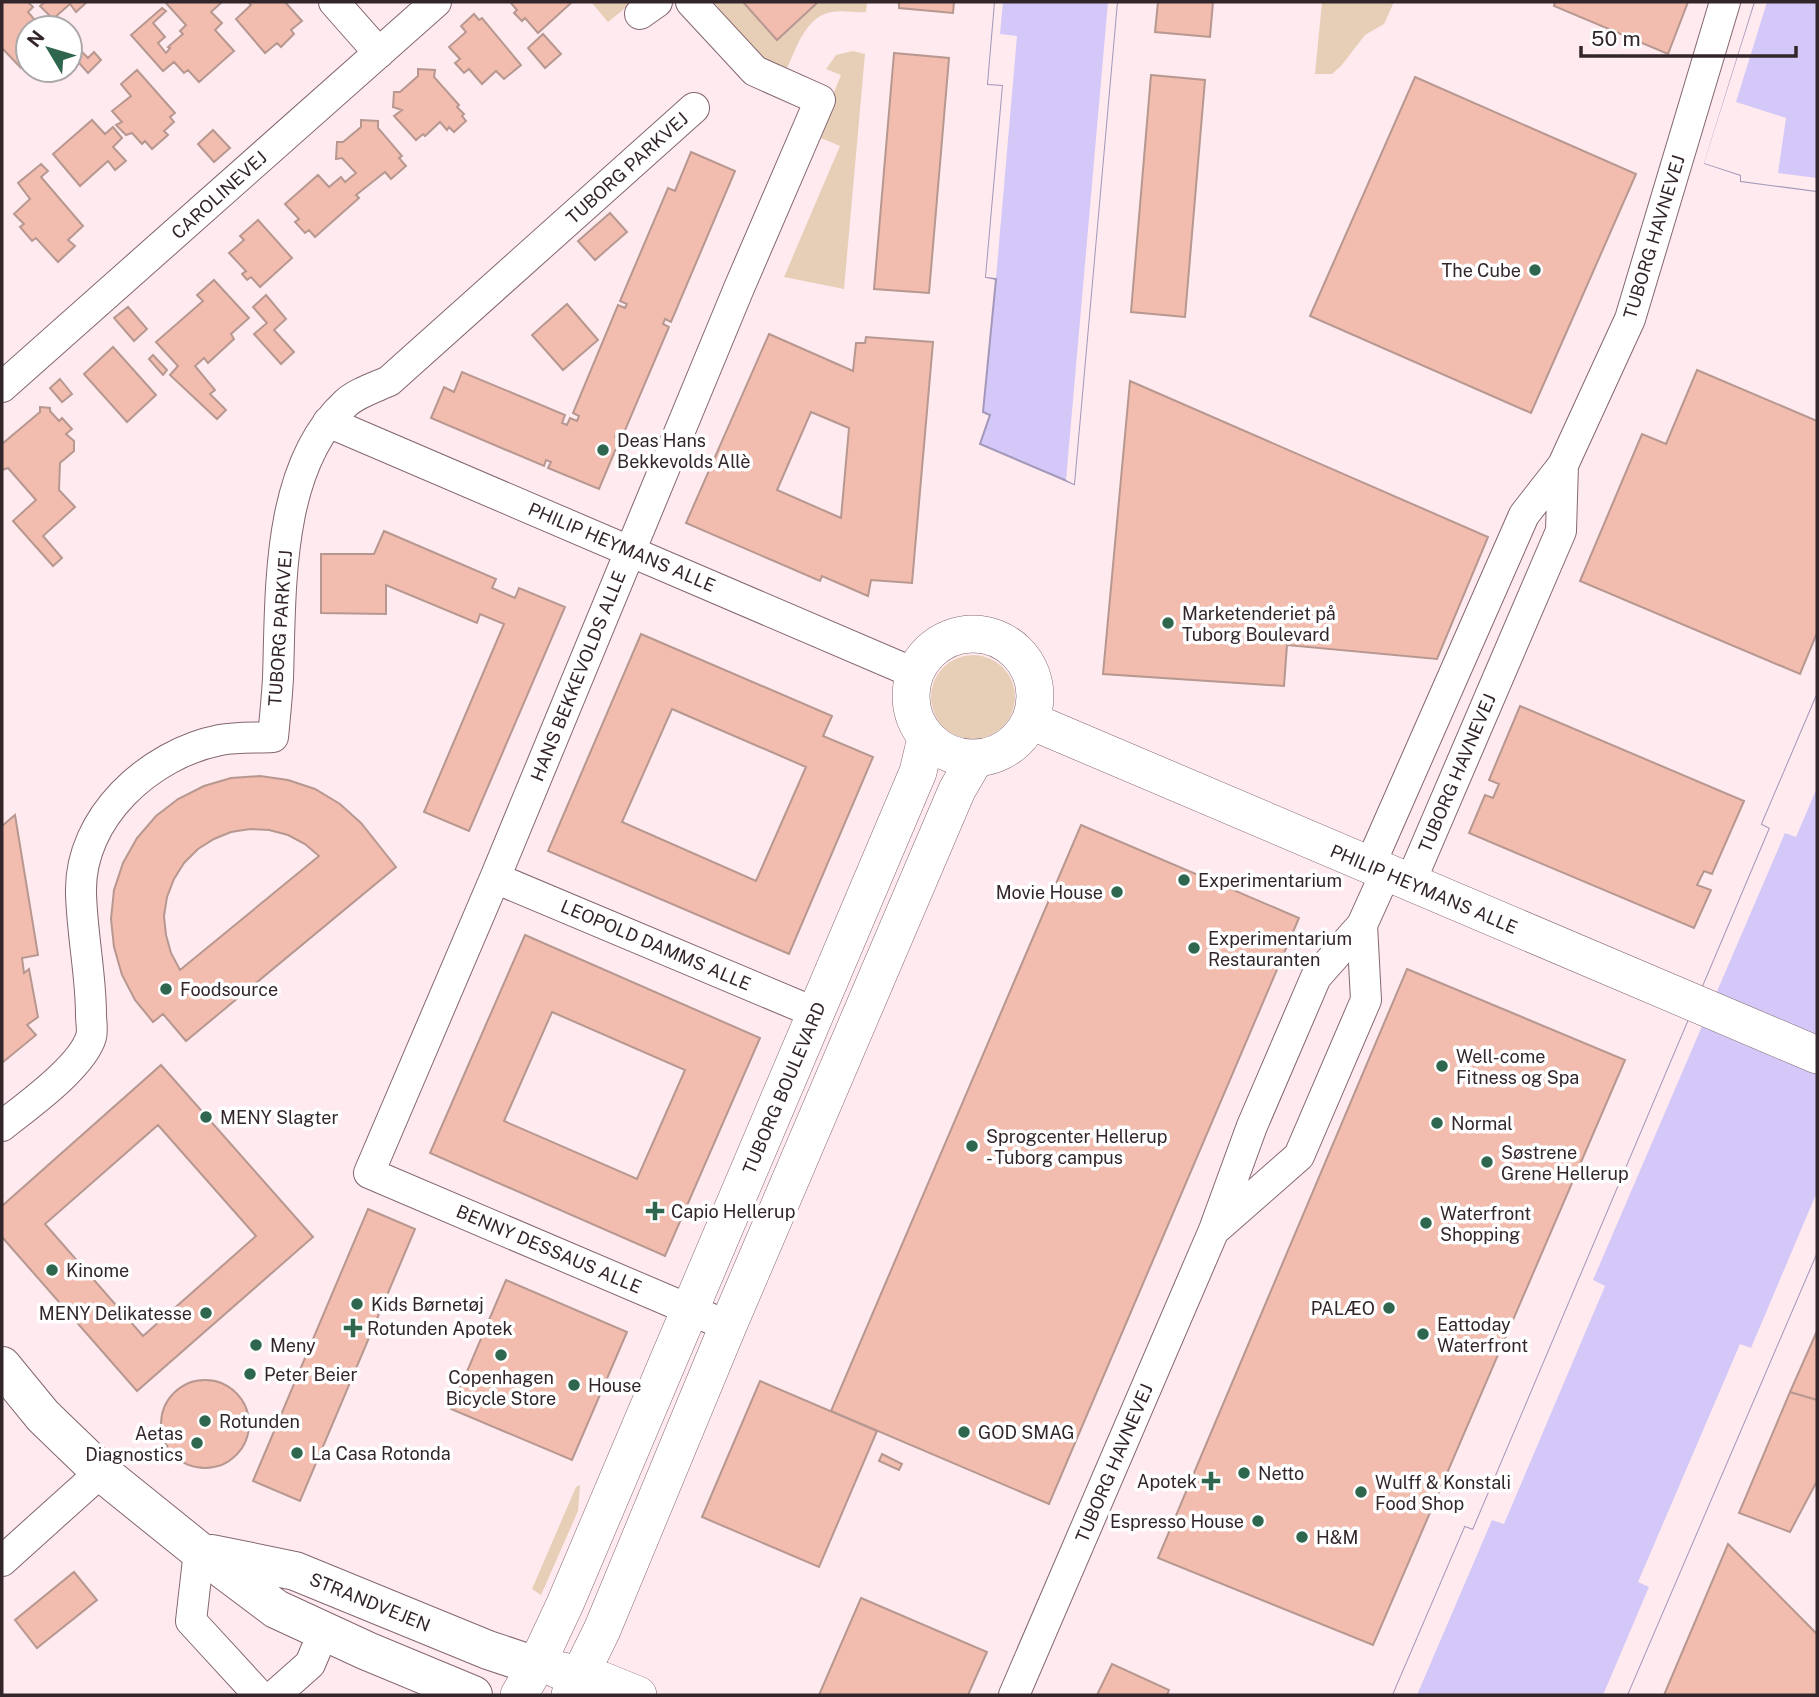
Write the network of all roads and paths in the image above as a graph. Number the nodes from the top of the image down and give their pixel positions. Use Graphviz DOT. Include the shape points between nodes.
graph roads {
  1 [pos="334,2"];
  2 [pos="436,2"];
  3 [pos="691,2"];
  4 [pos="1725,2"];
  5 [pos="379,53"];
  6 [pos="694,108"];
  7 [pos="2,387"];
  8 [pos="328,422"];
  9 [pos="1563,465"];
  10 [pos="630,551"];
  11 [pos="914,674"];
  12 [pos="1031,721"];
  13 [pos="926,738"];
  14 [pos="975,759"];
  15 [pos="1389,874"];
  16 [pos="495,877"];
  17 [pos="1362,926"];
  18 [pos="816,1013"];
  19 [pos="1817,1055"];
  20 [pos="2,1126"];
  21 [pos="369,1172"];
  22 [pos="1214,1230"];
  23 [pos="690,1310"];
  24 [pos="728,1326"];
  25 [pos="2,1366"];
  26 [pos="101,1472"];
  27 [pos="200,1551"];
  28 [pos="2,1561"];
  29 [pos="324,1631"];
  30 [pos="550,1687"];
  31 [pos="259,1695"];
  32 [pos="275,1695"];
  33 [pos="473,1695"];
  34 [pos="638,1695"];
  35 [pos="1014,1695"];
  1 -- 5 [label="street"];
  2 -- 5 [label="street, CAROLINEVEJ"];
  3 -- 10 [label="street, HANS BEKKEVOLDS ALLE" via="755,71 820,100"];
  4 -- 9 [label="street, TUBORG HAVNEVEJ" via="1630,319"];
  5 -- 7 [label="street, CAROLINEVEJ"];
  6 -- 8 [label="street, TUBORG PARKVEJ" via="389,381 349,401"];
  8 -- 10 [label="street, PHILIP HEYMANS ALLE"];
  8 -- 20 [label="street, TUBORG PARKVEJ" via="300,472 288,528 279,602 273,737 219,740 176,754 134,782 99,823 84,858 81,891 92,1036 78,1061"];
  9 -- 15 [label="street, TUBORG HAVNEVEJ" via="1524,515"];
  9 -- 15 [label="street, TUBORG HAVNEVEJ" via="1561,531"];
  10 -- 11 [label="street, PHILIP HEYMANS ALLE"];
  10 -- 16 [label="street, HANS BEKKEVOLDS ALLE"];
  11 -- 12 [label="street" via="923,657 945,641 972,634 991,636 1007,643 1029,668 1035,686"];
  11 -- 13 [label="street" via="911,708"];
  12 -- 14 [label="street" via="1007,749"];
  12 -- 15 [label="street, PHILIP HEYMANS ALLE"];
  13 -- 14 [label="street" via="940,750"];
  13 -- 18 [label="street, TUBORG BOULEVARD" via="918,772"];
  14 -- 24 [label="street" via="957,790"];
  15 -- 17 [label="street, TUBORG HAVNEVEJ"];
  15 -- 19 [label="street, PHILIP HEYMANS ALLE"];
  16 -- 18 [label="street, LEOPOLD DAMMS ALLE"];
  16 -- 21 [label="street, HANS BEKKEVOLDS ALLE"];
  17 -- 22 [label="street, TUBORG HAVNEVEJ" via="1316,977 1252,1126"];
  17 -- 22 [label="street, TUBORG HAVNEVEJ" via="1366,1000 1299,1156"];
  18 -- 23 [label="street, TUBORG BOULEVARD"];
  21 -- 23 [label="street, BENNY DESSAUS ALLE"];
  22 -- 35 [label="street, TUBORG HAVNEVEJ"];
  23 -- 24 [label="street, BENNY DESSAUS ALLE"];
  23 -- 30 [label="street, TUBORG BOULEVARD" via="565,1604"];
  24 -- 30 [label="street"];
  25 -- 26 [label="main road, STRANDVEJEN" via="43,1416"];
  26 -- 27 [label="main road, STRANDVEJEN"];
  26 -- 28 [label="street"];
  27 -- 29 [label="main road, STRANDVEJEN" via="276,1609"];
  27 -- 30 [label="main road, STRANDVEJEN" via="295,1571 488,1650"];
  27 -- 31 [label="street" via="191,1621"];
  29 -- 32 [label="street" via="310,1664"];
  29 -- 33 [label="main road, STRANDVEJEN"];
  30 -- 34 [label="street, STRANDVEJEN"];
}
